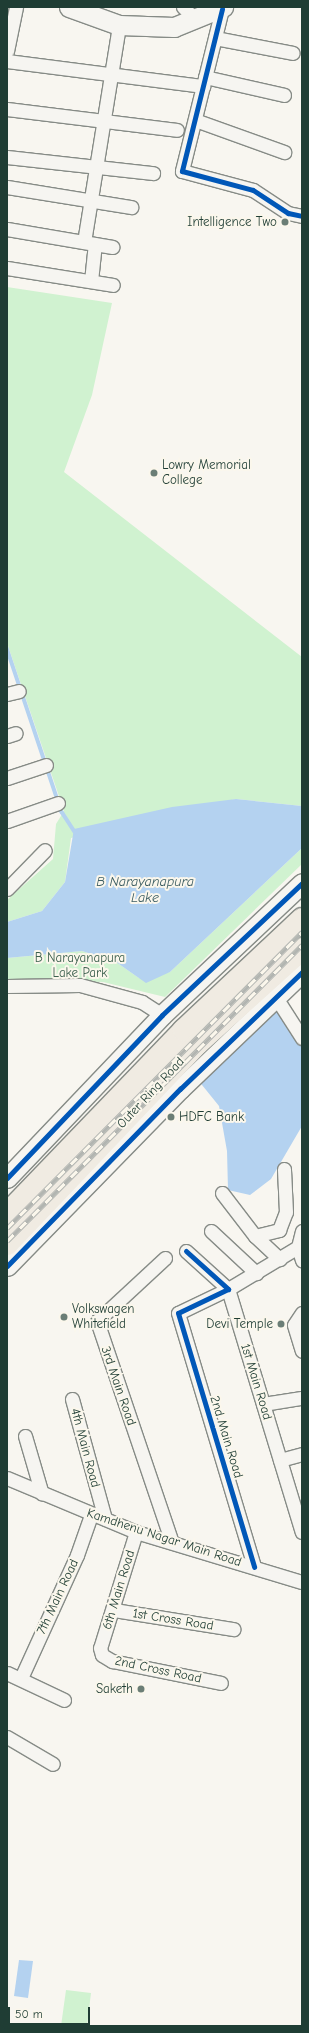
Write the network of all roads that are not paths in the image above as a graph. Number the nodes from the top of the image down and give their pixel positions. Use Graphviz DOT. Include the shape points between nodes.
graph roads {
  1 [pos="69,7"];
  2 [pos="222,8"];
  3 [pos="12,13"];
  4 [pos="189,13"];
  5 [pos="119,25"];
  6 [pos="215,38"];
  7 [pos="7,51"];
  8 [pos="293,53"];
  9 [pos="7,61"];
  10 [pos="111,73"];
  11 [pos="204,82"];
  12 [pos="284,95"];
  13 [pos="7,109"];
  14 [pos="104,120"];
  15 [pos="195,120"];
  16 [pos="177,130"];
  17 [pos="284,152"];
  18 [pos="7,157"];
  19 [pos="96,166"];
  20 [pos="153,172"];
  21 [pos="7,186"];
  22 [pos="91,200"];
  23 [pos="131,207"];
  24 [pos="302,216"];
  25 [pos="7,229"];
  26 [pos="90,243"];
  27 [pos="112,246"];
  28 [pos="7,268"];
  29 [pos="91,281"];
  30 [pos="113,285"];
  31 [pos="46,765"];
  32 [pos="7,778"];
  33 [pos="58,804"];
  34 [pos="7,821"];
  35 [pos="45,850"];
  36 [pos="302,883"];
  37 [pos="7,888"];
  38 [pos="302,919"];
  39 [pos="302,949"];
  40 [pos="302,972"];
  41 [pos="7,986"];
  42 [pos="275,996"];
  43 [pos="162,1015"];
  44 [pos="302,1038"];
  45 [pos="284,1169"];
  46 [pos="7,1178"];
  47 [pos="222,1193"];
  48 [pos="7,1214"];
  49 [pos="302,1231"];
  50 [pos="212,1232"];
  51 [pos="255,1236"];
  52 [pos="7,1244"];
  53 [pos="298,1247"];
  54 [pos="186,1251"];
  55 [pos="165,1258"];
  56 [pos="280,1260"];
  57 [pos="302,1260"];
  58 [pos="7,1266"];
  59 [pos="256,1273"];
  60 [pos="228,1289"];
  61 [pos="302,1312"];
  62 [pos="302,1351"];
  63 [pos="302,1398"];
  64 [pos="72,1399"];
  65 [pos="263,1404"];
  66 [pos="25,1436"];
  67 [pos="302,1454"];
  68 [pos="280,1460"];
  69 [pos="7,1478"];
  70 [pos="42,1494"];
  71 [pos="91,1515"];
  72 [pos="300,1516"];
  73 [pos="105,1519"];
  74 [pos="136,1532"];
  75 [pos="302,1532"];
  76 [pos="171,1540"];
  77 [pos="254,1567"];
  78 [pos="302,1582"];
  79 [pos="114,1610"];
  80 [pos="233,1629"];
  81 [pos="100,1648"];
  82 [pos="7,1673"];
  83 [pos="21,1678"];
  84 [pos="221,1683"];
  85 [pos="64,1700"];
  86 [pos="7,1737"];
  87 [pos="53,1764"];
  1 -- 5 [label="street"];
  2 -- 4 [label="street"];
  2 -- 6 [label="street"];
  3 -- 7 [label="street"];
  4 -- 5 [label="street" via="174,27"];
  5 -- 10 [label="street"];
  6 -- 8 [label="street"];
  6 -- 11 [label="street"];
  9 -- 10 [label="street"];
  10 -- 11 [label="street"];
  10 -- 14 [label="street"];
  11 -- 12 [label="street"];
  11 -- 15 [label="street"];
  13 -- 14 [label="street"];
  14 -- 16 [label="street"];
  14 -- 19 [label="street"];
  15 -- 17 [label="street"];
  15 -- 24 [label="street" via="182,171 253,190 288,213"];
  18 -- 19 [label="street"];
  19 -- 20 [label="street"];
  19 -- 22 [label="street"];
  21 -- 22 [label="street"];
  22 -- 23 [label="street"];
  22 -- 26 [label="street"];
  25 -- 26 [label="street"];
  26 -- 27 [label="street"];
  26 -- 29 [label="street"];
  28 -- 29 [label="street"];
  29 -- 30 [label="street"];
  31 -- 32 [label="street"];
  33 -- 34 [label="street"];
  35 -- 37 [label="street"];
  36 -- 43 [label="street"];
  38 -- 48 [label="highway, Outer Ring Road" via="184,1030"];
  39 -- 52 [label="highway, Outer Ring Road" via="197,1044"];
  40 -- 42 [label="street"];
  41 -- 43 [label="street" via="80,985 142,1002"];
  42 -- 44 [label="street"];
  42 -- 58 [label="street"];
  43 -- 46 [label="street"];
  45 -- 51 [label="street" via="286,1212 279,1230"];
  47 -- 51 [label="street"];
  49 -- 53 [label="street"];
  50 -- 59 [label="street"];
  51 -- 56 [label="street"];
  53 -- 56 [label="street"];
  53 -- 57 [label="street"];
  54 -- 60 [label="street"];
  55 -- 76 [label="street, 3rd Main Road" via="96,1321"];
  56 -- 59 [label="street"];
  59 -- 60 [label="street"];
  60 -- 65 [label="street, 1st Main Road"];
  60 -- 77 [label="street, 2nd Main Road" via="178,1313"];
  61 -- 62 [label="street" via="294,1325"];
  63 -- 65 [label="street"];
  64 -- 73 [label="street, 4th Main Road"];
  65 -- 68 [label="street, 1st Main Road"];
  66 -- 70 [label="street"];
  67 -- 68 [label="street"];
  68 -- 72 [label="street, 1st Main Road"];
  69 -- 70 [label="street, Kamdhenu Nagar Main Road"];
  70 -- 71 [label="street, Kamdhenu Nagar Main Road"];
  71 -- 73 [label="street, Kamdhenu Nagar Main Road"];
  71 -- 83 [label="street, 7th Main Road" via="77,1555"];
  72 -- 75 [label="street, 1st Main Road"];
  73 -- 74 [label="street, Kamdhenu Nagar Main Road"];
  74 -- 76 [label="street, Kamdhenu Nagar Main Road"];
  74 -- 79 [label="street, 6th Main Road"];
  76 -- 77 [label="street, Kamdhenu Nagar Main Road"];
  77 -- 78 [label="street, Kamdhenu Nagar Main Road"];
  79 -- 80 [label="street, 1st Cross Road"];
  79 -- 81 [label="street, 6th Main Road"];
  81 -- 84 [label="street, 2nd Cross Road" via="102,1655 112,1662"];
  82 -- 83 [label="street"];
  83 -- 85 [label="street"];
  86 -- 87 [label="street"];
}
